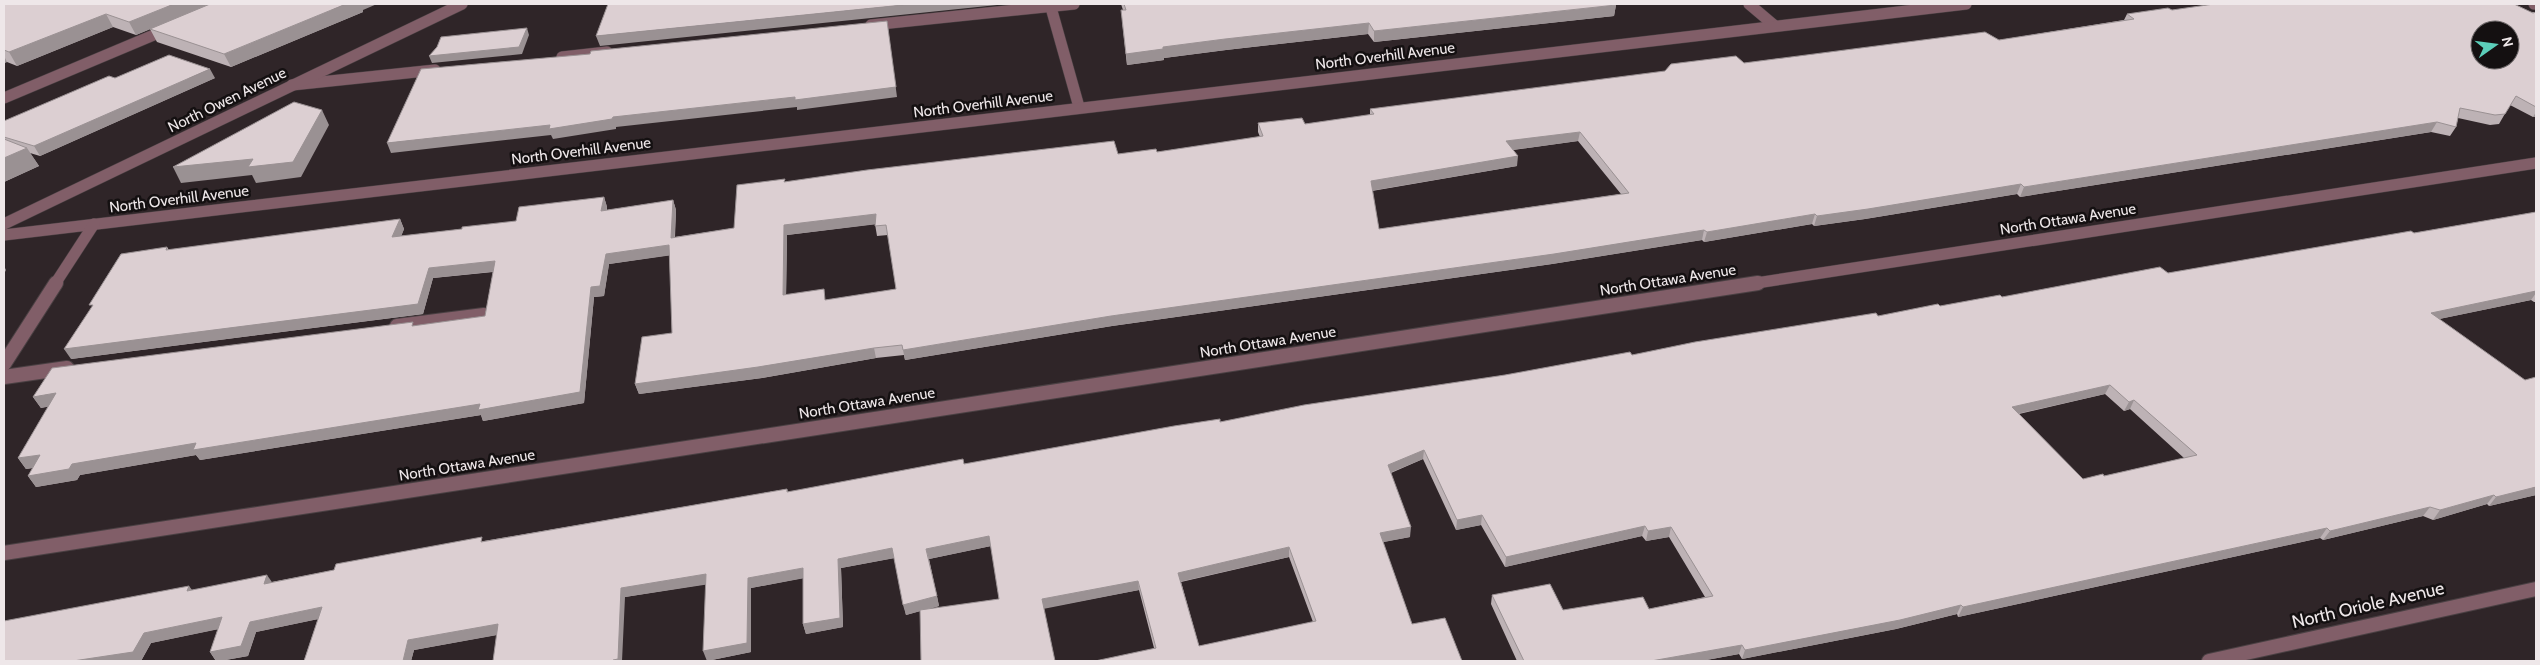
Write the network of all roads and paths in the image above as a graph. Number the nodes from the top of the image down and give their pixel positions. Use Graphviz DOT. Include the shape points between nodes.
graph roads {
  1 [pos="462,4"];
  2 [pos="1074,4"];
  3 [pos="1749,4"];
  4 [pos="1966,4"];
  5 [pos="1051,5"];
  6 [pos="174,26"];
  7 [pos="860,26"];
  8 [pos="1775,26"];
  9 [pos="614,52"];
  10 [pos="555,58"];
  11 [pos="446,69"];
  12 [pos="292,86"];
  13 [pos="4,98"];
  14 [pos="1079,107"];
  15 [pos="2536,163"];
  16 [pos="4,224"];
  17 [pos="94,224"];
  18 [pos="4,235"];
  19 [pos="484,315"];
  20 [pos="386,328"];
  21 [pos="4,364"];
  22 [pos="82,366"];
  23 [pos="4,376"];
  24 [pos="4,553"];
  25 [pos="2536,589"];
  26 [pos="2209,661"];
  1 -- 12 [label="street, North Owen Avenue"];
  2 -- 5 [label="street"];
  3 -- 8 [label="street"];
  4 -- 8 [label="street, North Overhill Avenue"];
  5 -- 7 [label="street"];
  5 -- 14 [label="street"];
  6 -- 13 [label="street"];
  8 -- 14 [label="street, North Overhill Avenue"];
  9 -- 10 [label="street"];
  11 -- 12 [label="street"];
  12 -- 16 [label="street, North Owen Avenue"];
  14 -- 17 [label="street, North Overhill Avenue"];
  15 -- 24 [label="street, North Ottawa Avenue"];
  17 -- 18 [label="street, North Overhill Avenue"];
  17 -- 21 [label="street"];
  19 -- 20 [label="street"];
  22 -- 23 [label="street"];
  25 -- 26 [label="street, North Oriole Avenue"];
}
